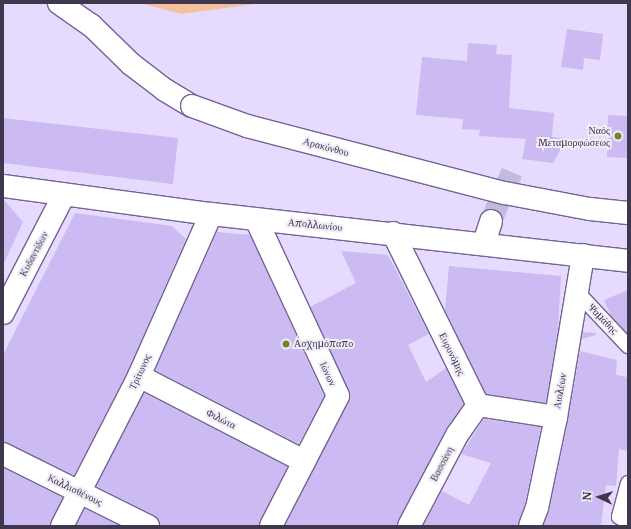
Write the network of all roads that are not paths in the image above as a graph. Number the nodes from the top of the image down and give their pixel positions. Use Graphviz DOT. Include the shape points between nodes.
graph roads {
  1 [pos="59,3"];
  2 [pos="3,186"];
  3 [pos="64,195"];
  4 [pos="628,213"];
  5 [pos="211,214"];
  6 [pos="256,219"];
  7 [pos="491,221"];
  8 [pos="392,233"];
  9 [pos="484,243"];
  10 [pos="583,255"];
  11 [pos="628,261"];
  12 [pos="578,293"];
  13 [pos="3,313"];
  14 [pos="628,346"];
  15 [pos="139,376"];
  16 [pos="478,405"];
  17 [pos="556,417"];
  18 [pos="3,454"];
  19 [pos="304,461"];
  20 [pos="628,483"];
  21 [pos="79,492"];
  22 [pos="628,522"];
  23 [pos="62,526"];
  24 [pos="148,526"];
  25 [pos="271,526"];
  26 [pos="409,526"];
  27 [pos="530,526"];
  1 -- 4 [label="street, Αρακύνθου, bridge" via="91,25 131,64 165,90 192,106 247,126 505,193 590,209"];
  2 -- 3 [label="street, Απολλωνίου"];
  3 -- 5 [label="street, Απολλωνίου"];
  3 -- 13 [label="street, Κυδαντίδων"];
  5 -- 6 [label="street, Απολλωνίου"];
  5 -- 15 [label="street, Τρίτωνος"];
  6 -- 8 [label="street, Απολλωνίου"];
  6 -- 19 [label="street, Ιώνων" via="338,396"];
  7 -- 9 [label="street"];
  8 -- 9 [label="street, Απολλωνίου"];
  8 -- 16 [label="street, Ευρυνόμης"];
  9 -- 10 [label="street, Απολλωνίου"];
  10 -- 11 [label="street, Απολλωνίου"];
  10 -- 12 [label="street, Αιολέων"];
  12 -- 14 [label="lane, Ψαμάθης"];
  12 -- 17 [label="street, Αιολέων"];
  15 -- 19 [label="street, Φιλώτα"];
  15 -- 21 [label="street, Τρίτωνος"];
  16 -- 17 [label="street"];
  16 -- 26 [label="street, Βασσάνη" via="457,435"];
  17 -- 27 [label="street, Αιολέων" via="537,508"];
  18 -- 21 [label="street, Καλλισθένους"];
  19 -- 25 [label="street, Ιώνων"];
  20 -- 22 [label="lane" via="619,517"];
  21 -- 23 [label="street, Τρίτωνος"];
  21 -- 24 [label="street, Καλλισθένους"];
}
